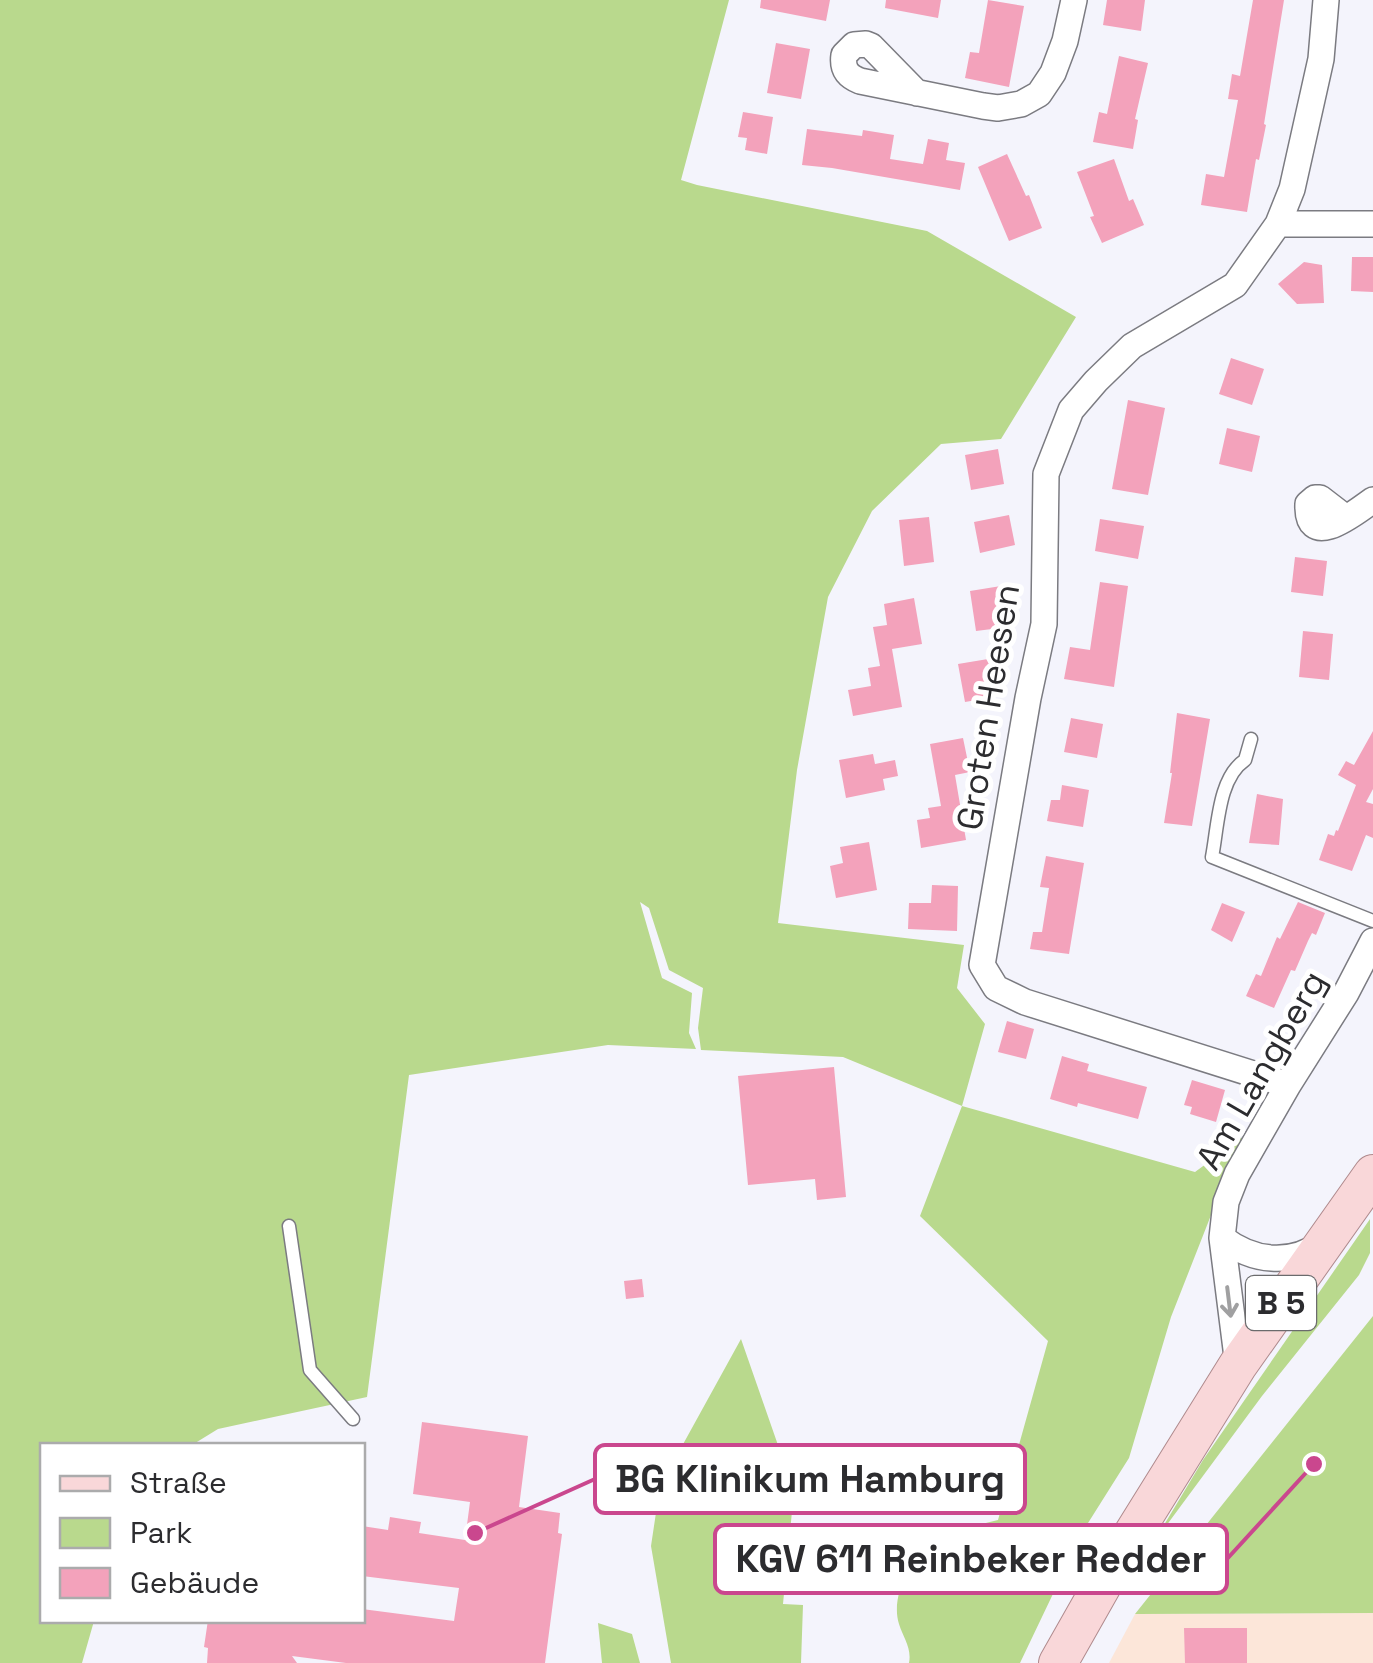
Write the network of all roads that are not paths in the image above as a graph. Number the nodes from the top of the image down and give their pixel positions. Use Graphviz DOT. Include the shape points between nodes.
graph roads {
  1 [pos="1074,0"];
  2 [pos="1326,0"];
  3 [pos="918,93"];
  4 [pos="1278,224"];
  5 [pos="1373,224"];
  6 [pos="1373,500"];
  7 [pos="1346,518"];
  8 [pos="1252,739"];
  9 [pos="1373,921"];
  10 [pos="1373,940"];
  11 [pos="1288,1084"];
  12 [pos="1373,1174"];
  13 [pos="289,1226"];
  14 [pos="1222,1238"];
  15 [pos="1325,1242"];
  16 [pos="1238,1365"];
  17 [pos="353,1420"];
  18 [pos="1058,1663"];
  1 -- 3 [label="street" via="1059,60 1046,87 1030,100 998,108"];
  2 -- 4 [label="street, Groten Heesen" via="1292,190"];
  4 -- 5 [label="street"];
  4 -- 11 [label="street, Groten Heesen" via="1235,286 1132,346 1071,410 1046,474 1044,624 982,964 996,988 1025,1002"];
  6 -- 7 [label="street"];
  8 -- 9 [label="lane" via="1223,795 1212,857"];
  10 -- 11 [label="street, Am Langberg"];
  11 -- 14 [label="street, Am Langberg" via="1237,1174"];
  12 -- 15 [label="main road, B 5"];
  13 -- 17 [label="lane" via="310,1370"];
  14 -- 15 [label="street" via="1265,1258 1306,1253"];
  14 -- 16 [label="street, Am Langberg, one-way"];
  15 -- 16 [label="main road, B 5"];
  16 -- 18 [label="main road, B 5"];
}
